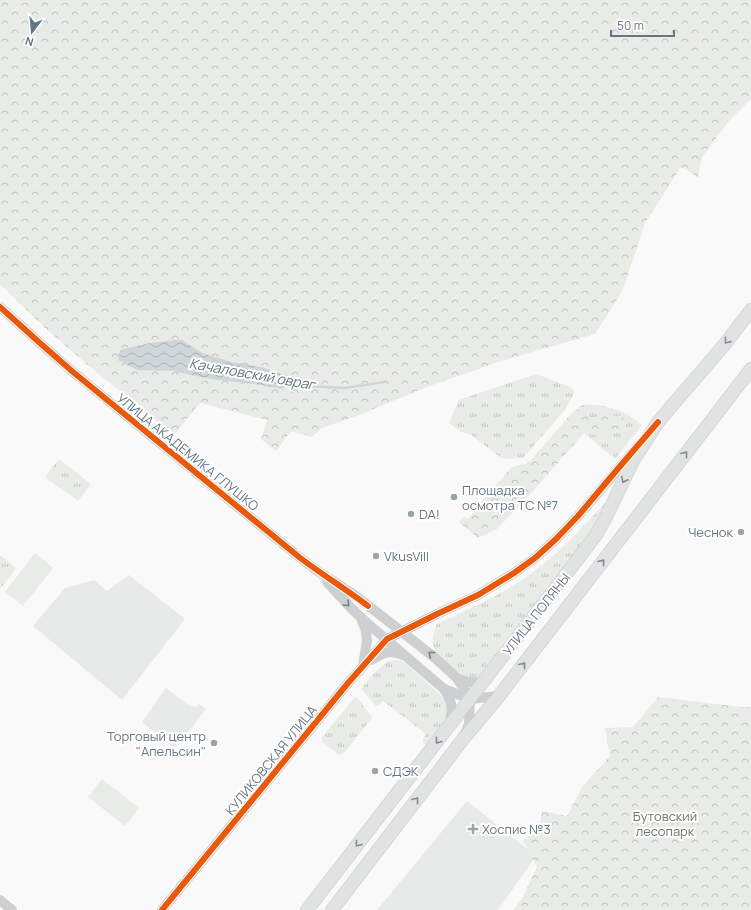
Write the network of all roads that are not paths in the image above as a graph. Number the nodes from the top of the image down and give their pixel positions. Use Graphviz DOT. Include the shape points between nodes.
graph roads {
  1 [pos="0,307"];
  2 [pos="751,310"];
  3 [pos="751,369"];
  4 [pos="658,422"];
  5 [pos="316,570"];
  6 [pos="360,616"];
  7 [pos="402,632"];
  8 [pos="387,639"];
  9 [pos="407,656"];
  10 [pos="363,666"];
  11 [pos="457,678"];
  12 [pos="486,679"];
  13 [pos="444,689"];
  14 [pos="499,696"];
  15 [pos="470,699"];
  16 [pos="450,726"];
  17 [pos="464,738"];
  18 [pos="0,900"];
  19 [pos="12,910"];
  20 [pos="162,910"];
  21 [pos="307,910"];
  22 [pos="332,910"];
  1 -- 5 [label="street, УЛИЦА АКАДЕМИКА ГЛУШКО" via="68,368"];
  2 -- 4 [label="main road, УЛИЦА ПОЛЯНЫ, one-way"];
  14 -- 3 [label="main road, УЛИЦА ПОЛЯНЫ, one-way"];
  4 -- 7 [label="street, КУЛИКОВСКАЯ УЛИЦА" via="578,516 534,558 478,595"];
  4 -- 12 [label="main road, УЛИЦА ПОЛЯНЫ, one-way" via="633,461 596,535"];
  5 -- 6 [label="street, one-way"];
  5 -- 7 [label="street, УЛИЦА АКАДЕМИКА ГЛУШКО" via="356,596"];
  6 -- 8 [label="street"];
  6 -- 10 [label="street" via="367,642"];
  7 -- 8 [label="street, КУЛИКОВСКАЯ УЛИЦА"];
  7 -- 9 [label="street"];
  11 -- 7 [label="street, УЛИЦА АКАДЕМИКА ГЛУШКО, one-way"];
  8 -- 9 [label="street"];
  8 -- 10 [label="street, КУЛИКОВСКАЯ УЛИЦА"];
  9 -- 10 [label="street" via="387,652"];
  9 -- 13 [label="street"];
  10 -- 20 [label="street, КУЛИКОВСКАЯ УЛИЦА"];
  11 -- 12 [label="street" via="473,683"];
  11 -- 15 [label="street"];
  12 -- 15 [label="main road, УЛИЦА ПОЛЯНЫ"];
  13 -- 15 [label="street"];
  13 -- 16 [label="street" via="451,699"];
  14 -- 15 [label="street"];
  14 -- 17 [label="main road, УЛИЦА ПОЛЯНЫ"];
  15 -- 16 [label="main road, УЛИЦА ПОЛЯНЫ"];
  15 -- 17 [label="street" via="469,724"];
  16 -- 21 [label="main road, УЛИЦА ПОЛЯНЫ, one-way"];
  22 -- 17 [label="main road, УЛИЦА ПОЛЯНЫ, one-way"];
  18 -- 19 [label="street"];
}
